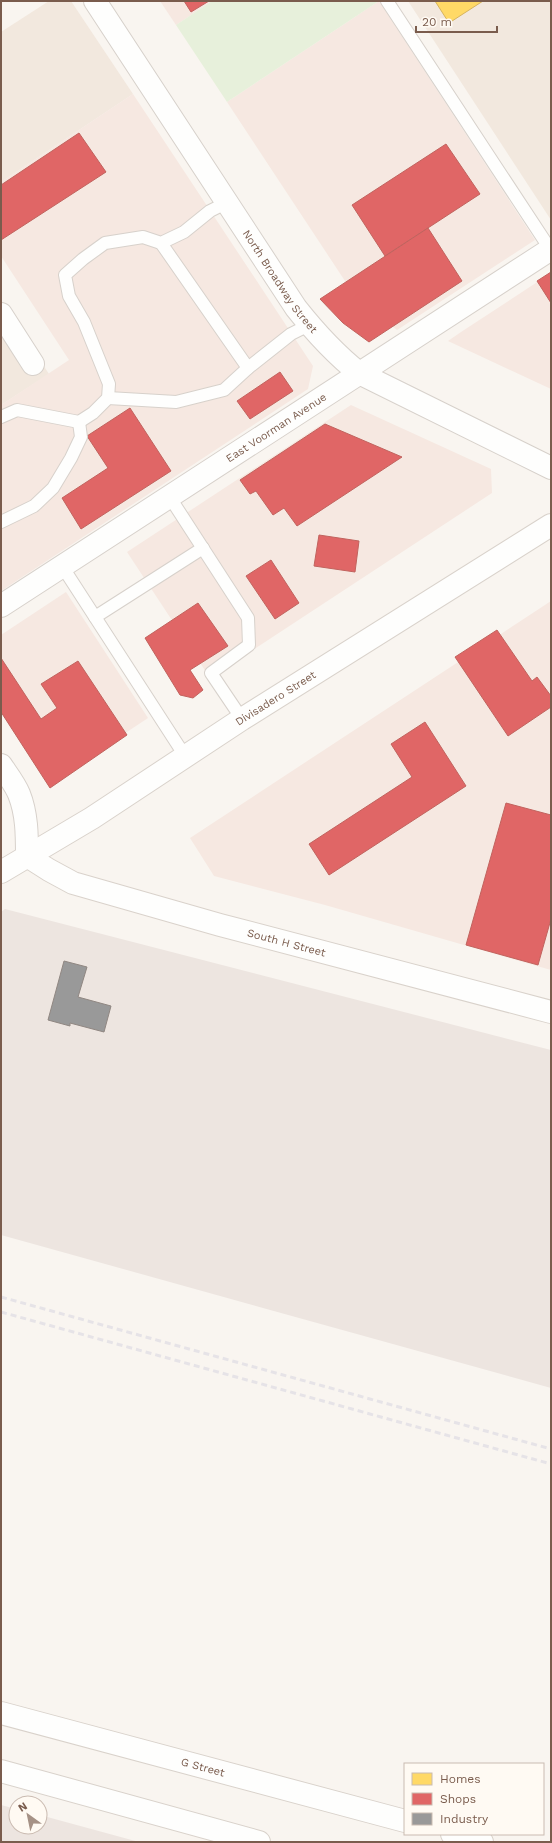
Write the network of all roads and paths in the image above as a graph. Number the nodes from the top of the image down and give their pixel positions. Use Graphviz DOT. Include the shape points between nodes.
graph roads {
  1 [pos="95,1"];
  2 [pos="387,1"];
  3 [pos="226,203"];
  4 [pos="161,243"];
  5 [pos="551,249"];
  6 [pos="1,314"];
  7 [pos="309,325"];
  8 [pos="33,364"];
  9 [pos="248,368"];
  10 [pos="359,373"];
  11 [pos="108,398"];
  12 [pos="1,416"];
  13 [pos="79,422"];
  14 [pos="551,468"];
  15 [pos="169,496"];
  16 [pos="1,522"];
  17 [pos="551,525"];
  18 [pos="203,548"];
  19 [pos="62,566"];
  20 [pos="1,606"];
  21 [pos="95,617"];
  22 [pos="242,719"];
  23 [pos="185,756"];
  24 [pos="1,765"];
  25 [pos="27,856"];
  26 [pos="1,857"];
  27 [pos="1,872"];
  28 [pos="551,1012"];
  29 [pos="1,1713"];
  30 [pos="1,1772"];
  31 [pos="404,1821"];
  32 [pos="456,1835"];
  33 [pos="259,1842"];
  34 [pos="482,1842"];
  1 -- 3 [label="street, North Broadway Street"];
  2 -- 5 [label="lane"];
  3 -- 4 [label="lane" via="210,211 184,232"];
  3 -- 7 [label="street, North Broadway Street"];
  4 -- 9 [label="lane"];
  4 -- 11 [label="lane" via="143,237 105,243 66,275 69,296 84,322 109,384"];
  5 -- 10 [label="street, East Voorman Avenue"];
  6 -- 8 [label="street"];
  7 -- 9 [label="lane" via="291,334"];
  7 -- 10 [label="street, North Broadway Street"];
  9 -- 11 [label="lane" via="224,390 176,402"];
  10 -- 14 [label="street, North Broadway Street"];
  10 -- 15 [label="street, East Voorman Avenue"];
  11 -- 13 [label="lane"];
  12 -- 13 [label="lane" via="17,410"];
  13 -- 16 [label="lane" via="81,437 53,488 34,506"];
  15 -- 18 [label="lane"];
  15 -- 19 [label="street, East Voorman Avenue"];
  17 -- 22 [label="street, Divisadero Street"];
  18 -- 21 [label="lane"];
  18 -- 22 [label="lane" via="248,618 249,645 212,673"];
  19 -- 20 [label="street, East Voorman Avenue"];
  19 -- 21 [label="lane"];
  21 -- 23 [label="lane"];
  22 -- 23 [label="street, Divisadero Street"];
  23 -- 25 [label="street, Divisadero Street" via="92,818"];
  24 -- 25 [label="street" via="18,793 24,809"];
  25 -- 26 [label="street"];
  25 -- 27 [label="street, Divisadero Street"];
  25 -- 28 [label="street, South H Street" via="73,883 228,927"];
  29 -- 31 [label="street, G Street"];
  30 -- 33 [label="street"];
  32 -- 34 [label="street"];
}
